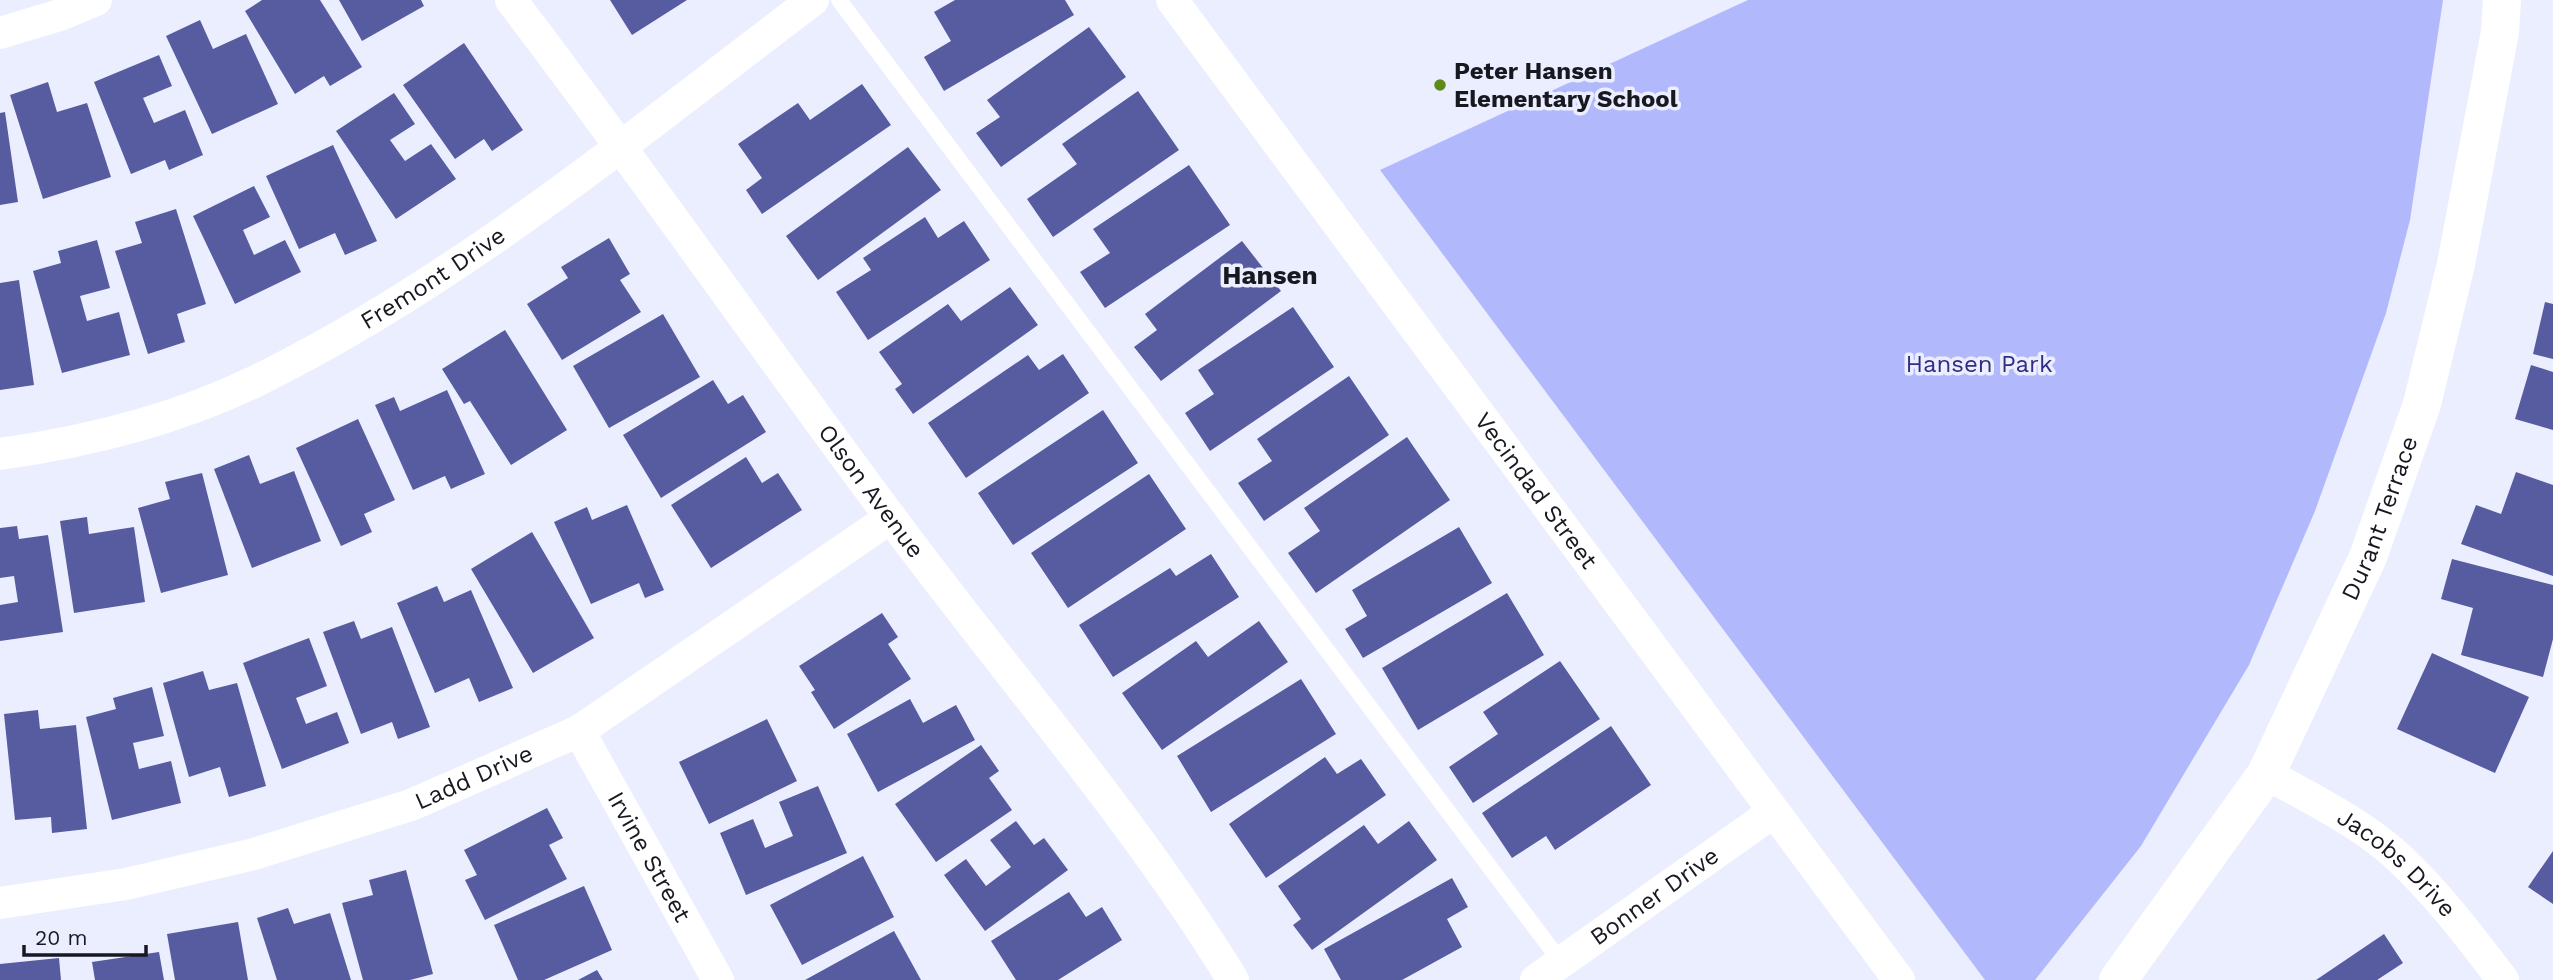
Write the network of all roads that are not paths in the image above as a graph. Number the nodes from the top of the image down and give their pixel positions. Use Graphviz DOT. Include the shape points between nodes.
graph roads {
  1 [pos="96,0"];
  2 [pos="511,0"];
  3 [pos="813,0"];
  4 [pos="839,0"];
  5 [pos="1172,0"];
  6 [pos="2502,0"];
  7 [pos="0,33"];
  8 [pos="622,145"];
  9 [pos="0,454"];
  10 [pos="890,518"];
  11 [pos="579,732"];
  12 [pos="2266,774"];
  13 [pos="1772,813"];
  14 [pos="0,903"];
  15 [pos="1549,971"];
  16 [pos="718,980"];
  17 [pos="1233,980"];
  18 [pos="1899,980"];
  19 [pos="2118,980"];
  20 [pos="2503,980"];
  1 -- 7 [label="street"];
  2 -- 8 [label="street, Olson Avenue"];
  3 -- 8 [label="street, Fremont Drive"];
  4 -- 15 [label="lane"];
  5 -- 13 [label="street, Vecindad Street"];
  6 -- 12 [label="street, Durant Terrace" via="2500,32 2456,264 2422,404 2368,557"];
  8 -- 9 [label="street, Fremont Drive" via="442,274 356,328 252,383 158,420 50,447"];
  8 -- 10 [label="street, Olson Avenue"];
  10 -- 11 [label="street, Ladd Drive"];
  10 -- 17 [label="street, Olson Avenue" via="1189,909"];
  11 -- 14 [label="street, Ladd Drive" via="411,805 254,854 126,884"];
  11 -- 16 [label="street, Irvine Street"];
  12 -- 19 [label="street, Durant Terrace"];
  12 -- 20 [label="street, Jacobs Drive" via="2324,806 2397,856"];
  13 -- 15 [label="street, Bonner Drive"];
  13 -- 18 [label="street, Vecindad Street"];
}
